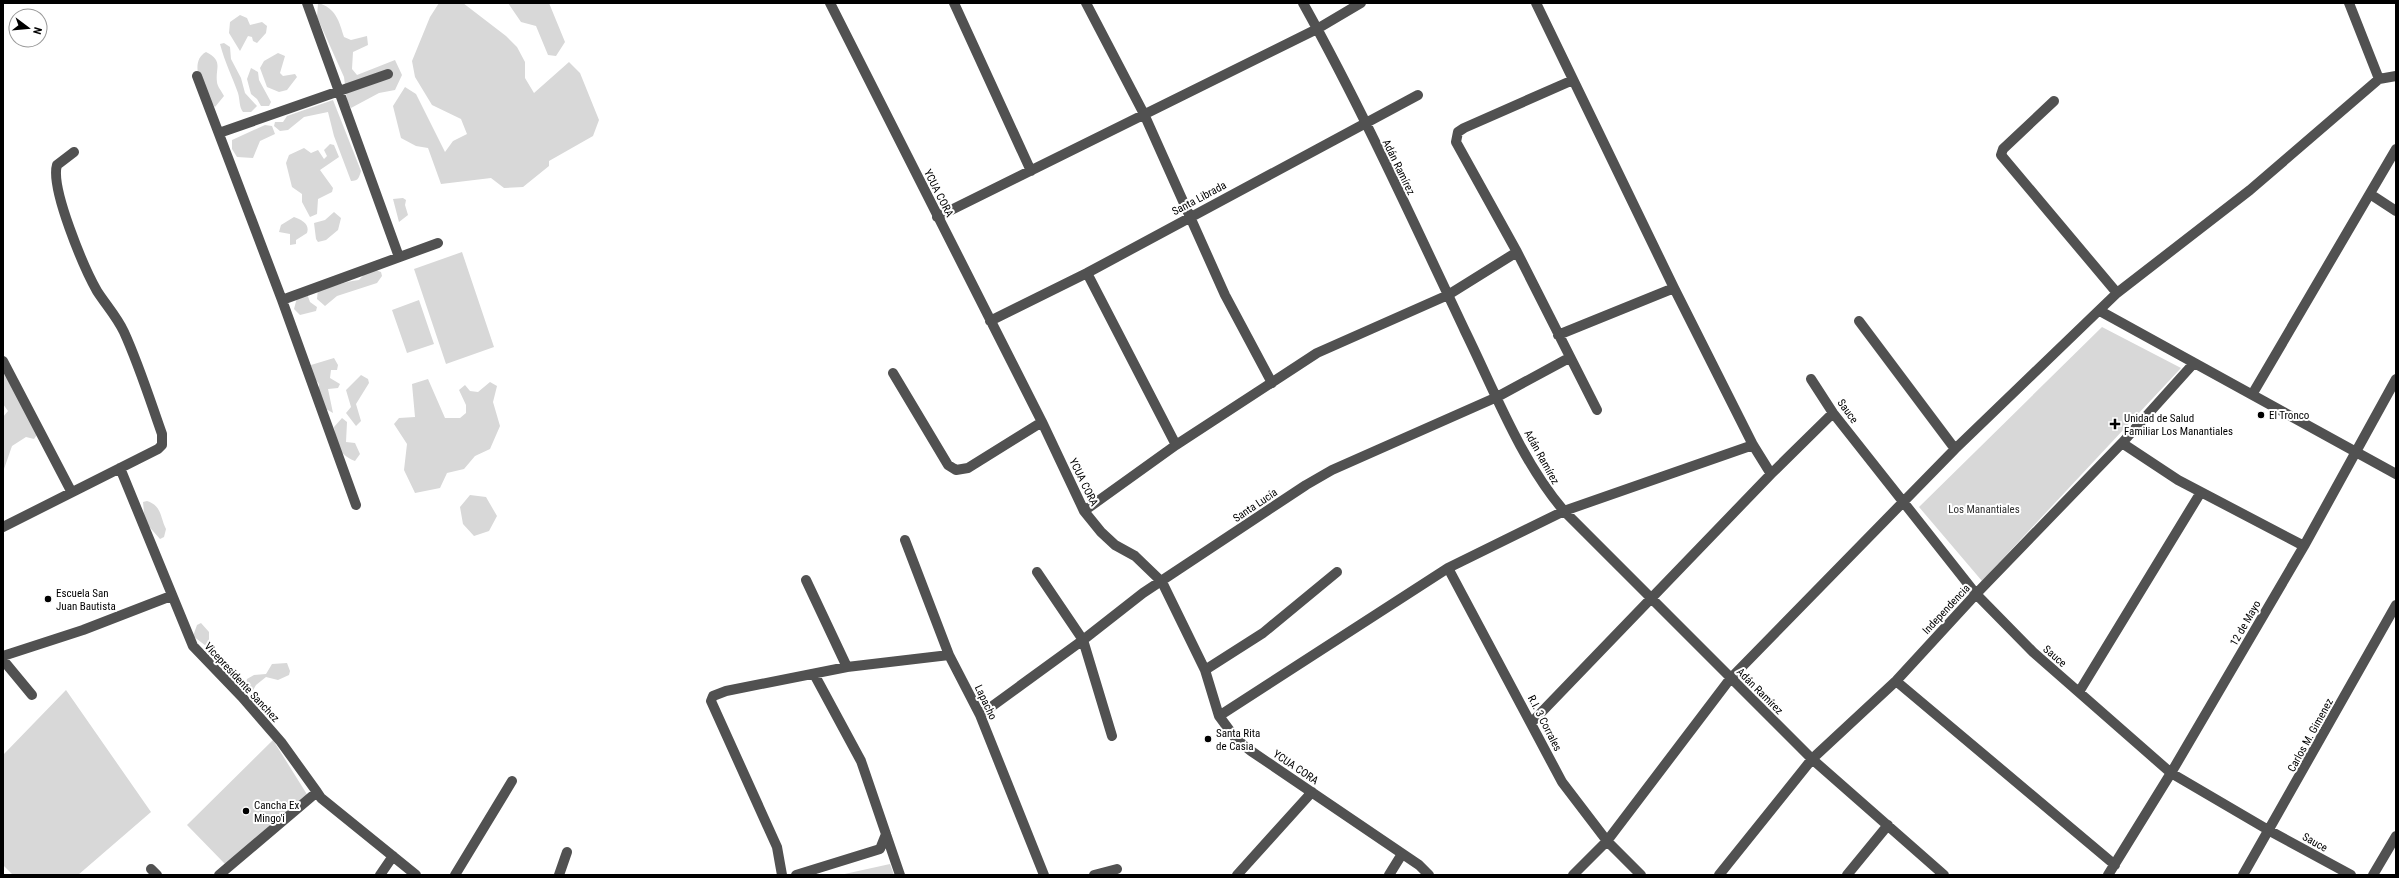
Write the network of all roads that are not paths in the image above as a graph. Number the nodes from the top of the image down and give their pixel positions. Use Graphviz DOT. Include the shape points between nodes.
graph roads {
  1 [pos="307,3"];
  2 [pos="830,3"];
  3 [pos="954,3"];
  4 [pos="1086,3"];
  5 [pos="1303,3"];
  6 [pos="1361,3"];
  7 [pos="1536,3"];
  8 [pos="2349,3"];
  9 [pos="1317,29"];
  10 [pos="388,74"];
  11 [pos="197,76"];
  12 [pos="2396,76"];
  13 [pos="2379,79"];
  14 [pos="1573,80"];
  15 [pos="339,91"];
  16 [pos="1418,95"];
  17 [pos="2054,101"];
  18 [pos="1144,114"];
  19 [pos="1365,125"];
  20 [pos="219,133"];
  21 [pos="2396,149"];
  22 [pos="74,152"];
  23 [pos="1031,171"];
  24 [pos="2370,194"];
  25 [pos="2396,211"];
  26 [pos="1189,216"];
  27 [pos="937,217"];
  28 [pos="438,243"];
  29 [pos="1517,252"];
  30 [pos="399,257"];
  31 [pos="1087,273"];
  32 [pos="1674,288"];
  33 [pos="2117,293"];
  34 [pos="1448,295"];
  35 [pos="282,300"];
  36 [pos="2100,311"];
  37 [pos="990,321"];
  38 [pos="1859,321"];
  39 [pos="1558,335"];
  40 [pos="1569,358"];
  41 [pos="3,361"];
  42 [pos="2194,362"];
  43 [pos="893,373"];
  44 [pos="1812,379"];
  45 [pos="2396,379"];
  46 [pos="1272,383"];
  47 [pos="2253,393"];
  48 [pos="1497,396"];
  49 [pos="1597,410"];
  50 [pos="1833,413"];
  51 [pos="1042,422"];
  52 [pos="2122,443"];
  53 [pos="1176,445"];
  54 [pos="1753,445"];
  55 [pos="1956,449"];
  56 [pos="2355,451"];
  57 [pos="120,468"];
  58 [pos="1771,474"];
  59 [pos="2396,474"];
  60 [pos="71,491"];
  61 [pos="2201,492"];
  62 [pos="1903,502"];
  63 [pos="356,505"];
  64 [pos="1084,511"];
  65 [pos="1564,511"];
  66 [pos="3,527"];
  67 [pos="905,540"];
  68 [pos="2304,546"];
  69 [pos="1448,568"];
  70 [pos="1037,572"];
  71 [pos="1337,572"];
  72 [pos="806,580"];
  73 [pos="1162,582"];
  74 [pos="1976,594"];
  75 [pos="171,596"];
  76 [pos="1652,598"];
  77 [pos="2396,605"];
  78 [pos="1083,640"];
  79 [pos="950,655"];
  80 [pos="3,656"];
  81 [pos="3,660"];
  82 [pos="847,667"];
  83 [pos="1205,670"];
  84 [pos="814,674"];
  85 [pos="1730,679"];
  86 [pos="1896,681"];
  87 [pos="2079,692"];
  88 [pos="32,695"];
  89 [pos="980,715"];
  90 [pos="1219,716"];
  91 [pos="1532,722"];
  92 [pos="1112,736"];
  93 [pos="1812,759"];
  94 [pos="2171,772"];
  95 [pos="512,781"];
  96 [pos="318,792"];
  97 [pos="1312,792"];
  98 [pos="1888,825"];
  99 [pos="2270,831"];
  100 [pos="886,834"];
  101 [pos="2396,836"];
  102 [pos="1607,841"];
  103 [pos="567,852"];
  104 [pos="1402,854"];
  105 [pos="393,856"];
  106 [pos="2115,866"];
  107 [pos="1117,869"];
  108 [pos="219,875"];
  109 [pos="380,875"];
  110 [pos="416,875"];
  111 [pos="455,875"];
  112 [pos="559,875"];
  113 [pos="782,875"];
  114 [pos="796,875"];
  115 [pos="900,875"];
  116 [pos="1044,875"];
  117 [pos="1094,875"];
  118 [pos="1237,875"];
  119 [pos="1389,875"];
  120 [pos="1429,875"];
  121 [pos="1573,875"];
  122 [pos="1641,875"];
  123 [pos="1719,875"];
  124 [pos="1847,875"];
  125 [pos="1944,875"];
  126 [pos="2108,875"];
  127 [pos="2244,875"];
  128 [pos="2351,875"];
  129 [pos="2373,875"];
  1 -- 15 [label="street"];
  2 -- 27 [label="street, YCUA CORA"];
  3 -- 23 [label="street"];
  4 -- 18 [label="street"];
  5 -- 9 [label="street, Adán Ramírez"];
  6 -- 9 [label="street"];
  7 -- 14 [label="street"];
  8 -- 13 [label="street"];
  9 -- 18 [label="street"];
  9 -- 19 [label="street, Adán Ramírez"];
  10 -- 15 [label="street"];
  11 -- 20 [label="street"];
  12 -- 13 [label="street"];
  13 -- 33 [label="street" via="2250,190"];
  14 -- 29 [label="street" via="1458,132 1456,142"];
  14 -- 32 [label="street"];
  15 -- 20 [label="street"];
  15 -- 30 [label="street"];
  16 -- 19 [label="street, Santa Librada"];
  17 -- 33 [label="street" via="2003,149 2001,155"];
  18 -- 23 [label="street"];
  18 -- 26 [label="street"];
  19 -- 26 [label="street, Santa Librada"];
  19 -- 34 [label="street, Adán Ramírez"];
  20 -- 35 [label="street"];
  21 -- 24 [label="street"];
  22 -- 57 [label="street" via="57,165 55,180 59,197 97,291 123,331 162,434 162,445 158,449"];
  23 -- 27 [label="street"];
  24 -- 25 [label="street"];
  24 -- 47 [label="street"];
  26 -- 31 [label="street, Santa Librada"];
  26 -- 46 [label="street" via="1225,295"];
  27 -- 37 [label="street, YCUA CORA"];
  28 -- 30 [label="street"];
  29 -- 34 [label="street"];
  29 -- 39 [label="street"];
  30 -- 35 [label="street"];
  31 -- 37 [label="street, Santa Librada"];
  31 -- 53 [label="street"];
  32 -- 39 [label="street"];
  32 -- 54 [label="street"];
  33 -- 36 [label="street"];
  34 -- 46 [label="street" via="1317,353"];
  34 -- 48 [label="street, Adán Ramírez"];
  35 -- 63 [label="street"];
  36 -- 42 [label="street"];
  36 -- 55 [label="street"];
  37 -- 51 [label="street, YCUA CORA"];
  38 -- 55 [label="street"];
  39 -- 40 [label="street"];
  40 -- 48 [label="street, Santa Lucía"];
  40 -- 49 [label="street"];
  41 -- 60 [label="street"];
  42 -- 47 [label="street"];
  42 -- 52 [label="street, Independencia"];
  43 -- 51 [label="street" via="948,465 956,470 968,468"];
  44 -- 50 [label="street, Sauce"];
  45 -- 56 [label="street, 12 de Mayo"];
  46 -- 53 [label="street"];
  47 -- 56 [label="street"];
  48 -- 65 [label="street, Adán Ramírez" via="1537,475"];
  48 -- 73 [label="street, Santa Lucía" via="1332,470"];
  50 -- 58 [label="street"];
  50 -- 62 [label="street, Sauce"];
  51 -- 64 [label="street, YCUA CORA"];
  52 -- 61 [label="street"];
  52 -- 74 [label="street, Independencia"];
  53 -- 64 [label="street"];
  54 -- 58 [label="street"];
  54 -- 65 [label="street"];
  55 -- 62 [label="street"];
  56 -- 59 [label="street"];
  56 -- 68 [label="street, 12 de Mayo"];
  57 -- 60 [label="street"];
  57 -- 75 [label="street, Vicepresidente Sanchez"];
  58 -- 76 [label="street"];
  60 -- 66 [label="street"];
  61 -- 68 [label="street"];
  61 -- 87 [label="street"];
  62 -- 74 [label="street, Sauce"];
  62 -- 85 [label="street"];
  64 -- 73 [label="street, YCUA CORA" via="1115,545 1135,556"];
  65 -- 69 [label="street"];
  65 -- 76 [label="street, Adán Ramírez"];
  67 -- 79 [label="street, Lapacho"];
  68 -- 94 [label="street, 12 de Mayo"];
  69 -- 90 [label="street"];
  69 -- 91 [label="street, R.I. 3 Corrales"];
  70 -- 78 [label="street"];
  71 -- 83 [label="street" via="1263,633"];
  72 -- 82 [label="street"];
  73 -- 78 [label="street, Santa Lucía" via="1143,593"];
  73 -- 83 [label="street, YCUA CORA"];
  74 -- 86 [label="street, Independencia"];
  74 -- 87 [label="street, Sauce" via="2033,652"];
  75 -- 80 [label="street" via="83,630"];
  75 -- 96 [label="street, Vicepresidente Sanchez" via="193,646 282,742"];
  76 -- 85 [label="street, Adán Ramírez"];
  76 -- 91 [label="street"];
  77 -- 99 [label="street, Carlos M. Gimenez"];
  78 -- 89 [label="street, Santa Lucía"];
  78 -- 92 [label="street"];
  79 -- 82 [label="street"];
  79 -- 89 [label="street, Lapacho"];
  81 -- 88 [label="street"];
  82 -- 84 [label="street"];
  83 -- 90 [label="street, YCUA CORA"];
  84 -- 100 [label="street" via="861,761"];
  84 -- 113 [label="street" via="726,691 713,696 711,701 777,847"];
  85 -- 93 [label="street, Adán Ramírez"];
  85 -- 102 [label="street"];
  86 -- 93 [label="street, Independencia"];
  86 -- 106 [label="street"];
  87 -- 94 [label="street, Sauce"];
  89 -- 116 [label="street, Lapacho"];
  90 -- 97 [label="street, YCUA CORA" via="1241,743"];
  91 -- 102 [label="street, R.I. 3 Corrales" via="1562,782"];
  93 -- 98 [label="street, Adán Ramírez"];
  93 -- 123 [label="street, Independencia"];
  94 -- 99 [label="street, Sauce"];
  94 -- 106 [label="street, 12 de Mayo"];
  95 -- 111 [label="street"];
  96 -- 105 [label="street, Vicepresidente Sanchez" via="321,798"];
  96 -- 108 [label="street"];
  97 -- 104 [label="street, YCUA CORA"];
  97 -- 118 [label="street"];
  98 -- 124 [label="street"];
  98 -- 125 [label="street, Adán Ramírez"];
  99 -- 127 [label="street, Carlos M. Gimenez"];
  99 -- 128 [label="street, Sauce"];
  100 -- 114 [label="street" via="880,849"];
  100 -- 115 [label="street"];
  101 -- 129 [label="street"];
  102 -- 121 [label="street"];
  102 -- 122 [label="street, R.I. 3 Corrales"];
  103 -- 112 [label="street"];
  104 -- 119 [label="street"];
  104 -- 120 [label="street, YCUA CORA"];
  105 -- 109 [label="street"];
  105 -- 110 [label="street, Vicepresidente Sanchez"];
  106 -- 126 [label="street, 12 de Mayo"];
  107 -- 117 [label="street"];
}
